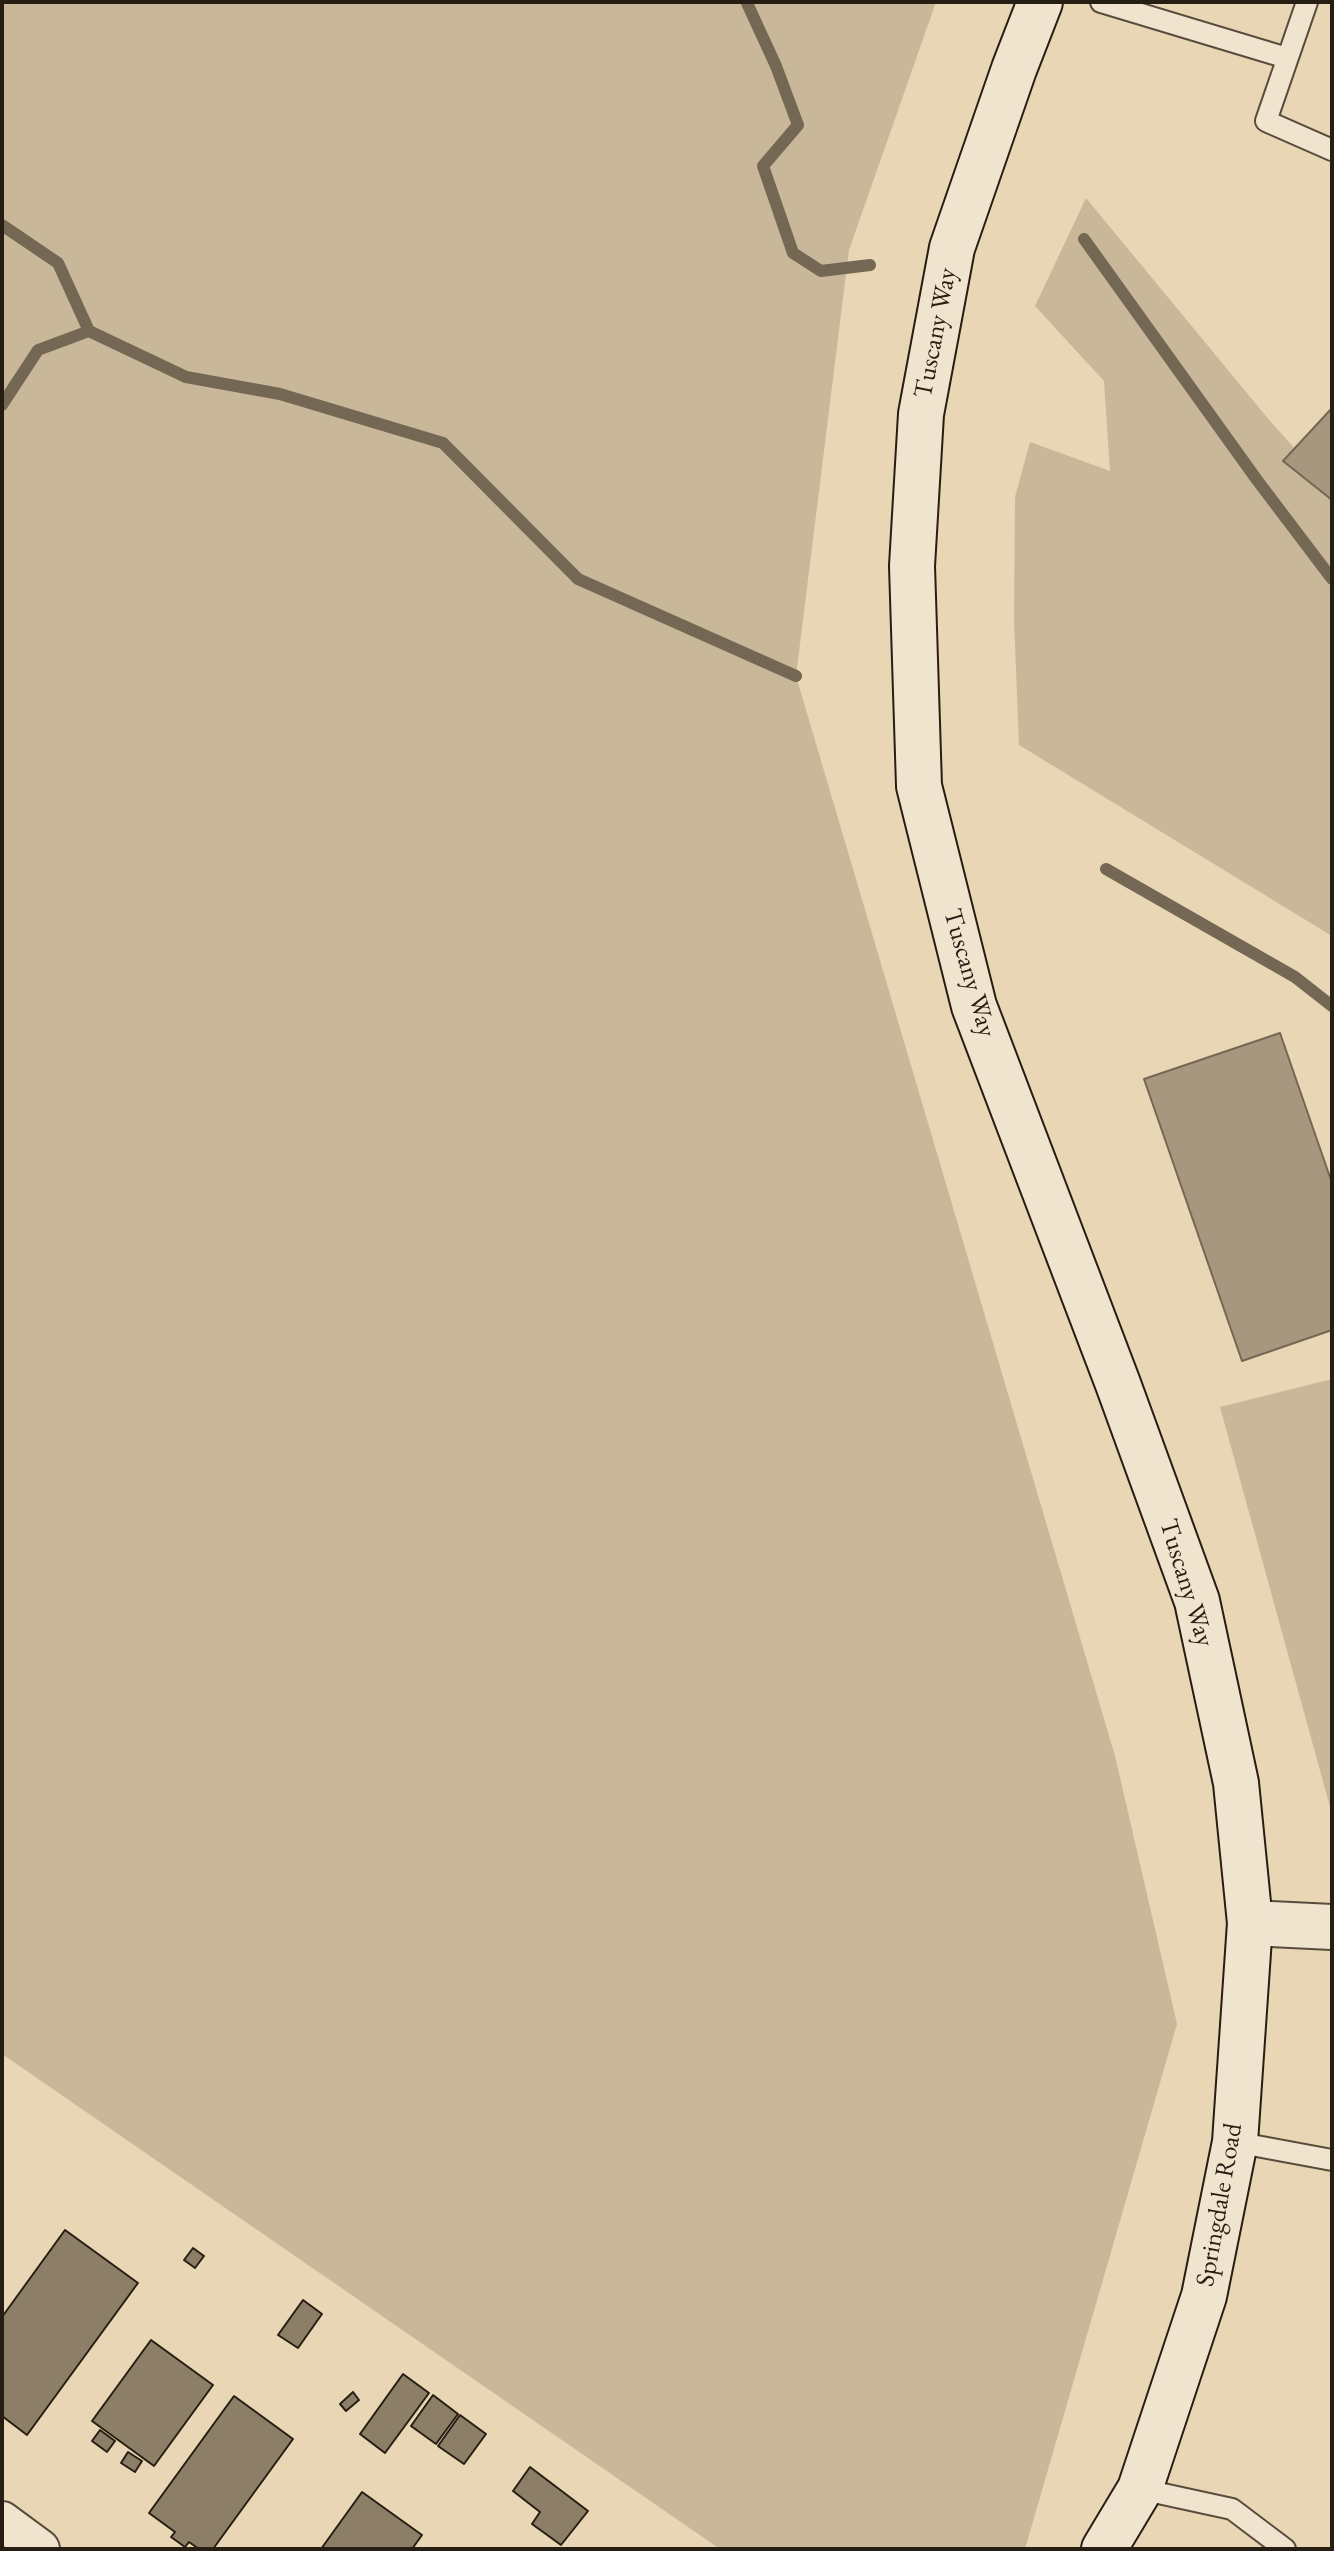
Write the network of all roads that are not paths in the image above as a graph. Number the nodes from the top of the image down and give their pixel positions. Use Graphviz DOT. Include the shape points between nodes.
graph roads {
  1 [pos="1040,2"];
  2 [pos="1101,2"];
  3 [pos="1307,2"];
  4 [pos="1287,58"];
  5 [pos="1332,150"];
  6 [pos="1250,1923"];
  7 [pos="1332,1927"];
  8 [pos="1235,2142"];
  9 [pos="1332,2160"];
  10 [pos="1140,2489"];
  11 [pos="2,2521"];
  12 [pos="40,2549"];
  13 [pos="1104,2549"];
  14 [pos="1285,2549"];
  1 -- 6 [label="main road, Tuscany Way" via="952,248 921,414 912,566 919,786 974,1006 1197,1601 1236,1783"];
  2 -- 4 [label="lane"];
  3 -- 4 [label="lane"];
  4 -- 5 [label="lane" via="1266,121"];
  6 -- 7 [label="main road"];
  6 -- 8 [label="main road, Springdale Road"];
  8 -- 9 [label="lane"];
  8 -- 10 [label="main road, Springdale Road" via="1204,2296"];
  10 -- 13 [label="main road, Springdale Road"];
  10 -- 14 [label="lane" via="1232,2509"];
  11 -- 12 [label="street"];
}
